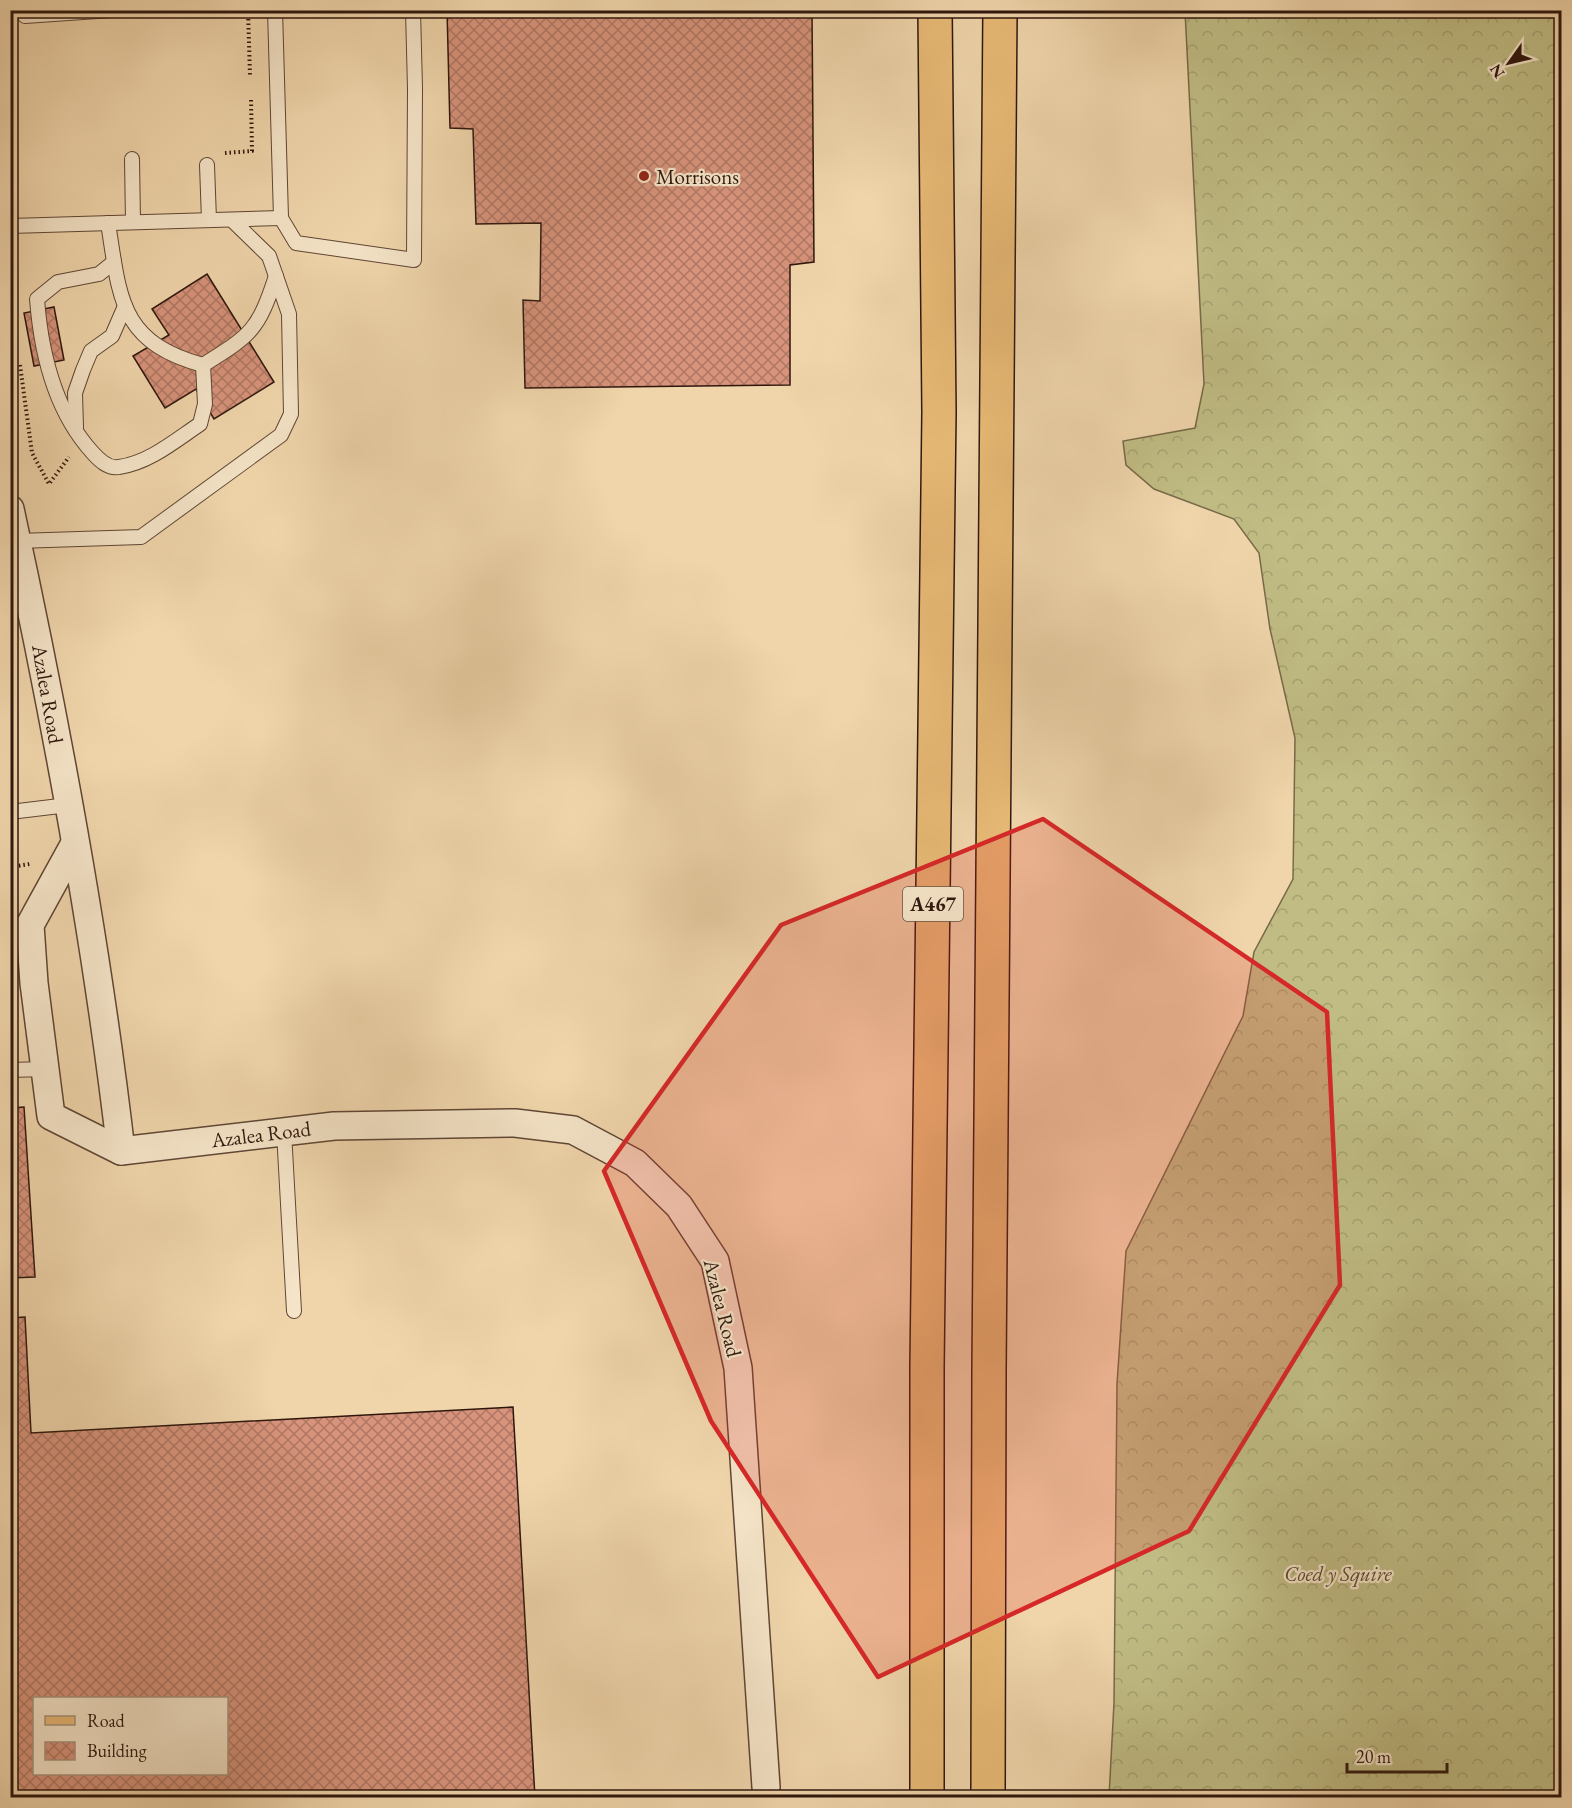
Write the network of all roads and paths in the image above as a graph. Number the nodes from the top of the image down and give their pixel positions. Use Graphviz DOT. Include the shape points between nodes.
graph roads {
  1 [pos="24,10"];
  2 [pos="112,10"];
  3 [pos="248,10"];
  4 [pos="275,10"];
  5 [pos="413,10"];
  6 [pos="935,10"];
  7 [pos="1000,10"];
  8 [pos="250,77"];
  9 [pos="251,88"];
  10 [pos="218,153"];
  11 [pos="132,159"];
  12 [pos="207,165"];
  13 [pos="281,218"];
  14 [pos="209,220"];
  15 [pos="232,220"];
  16 [pos="133,222"];
  17 [pos="108,223"];
  18 [pos="10,226"];
  19 [pos="114,262"];
  20 [pos="276,276"];
  21 [pos="124,306"];
  22 [pos="202,365"];
  23 [pos="76,430"];
  24 [pos="10,509"];
  25 [pos="17,541"];
  26 [pos="68,805"];
  27 [pos="10,812"];
  28 [pos="74,845"];
  29 [pos="10,1070"];
  30 [pos="45,1070"];
  31 [pos="284,1132"];
  32 [pos="121,1151"];
  33 [pos="294,1311"];
  34 [pos="766,1792"];
  35 [pos="927,1797"];
  36 [pos="988,1797"];
  1 -- 2 [label="lane" via="25,16"];
  3 -- 8 [label="path"];
  4 -- 13 [label="lane"];
  5 -- 13 [label="lane" via="414,260 296,243"];
  6 -- 35 [label="main road, A467" via="939,412 927,1367"];
  7 -- 36 [label="main road, A467"];
  9 -- 10 [label="path" via="252,151"];
  11 -- 16 [label="lane"];
  12 -- 14 [label="lane"];
  13 -- 15 [label="lane"];
  14 -- 15 [label="lane"];
  14 -- 16 [label="lane"];
  15 -- 20 [label="lane" via="269,256"];
  16 -- 17 [label="lane"];
  17 -- 18 [label="lane"];
  17 -- 19 [label="lane"];
  19 -- 21 [label="lane"];
  19 -- 23 [label="lane" via="99,274 58,282 37,299 48,368"];
  20 -- 22 [label="lane" via="264,311 246,337"];
  20 -- 25 [label="lane" via="289,314 291,414 281,435 141,537"];
  21 -- 22 [label="lane" via="139,332 180,358"];
  21 -- 23 [label="lane" via="112,336 91,351 82,370 75,393"];
  22 -- 23 [label="lane" via="204,404 200,424 156,453 117,468 102,463"];
  24 -- 25 [label="street, Azalea Road"];
  25 -- 26 [label="street, Azalea Road"];
  26 -- 27 [label="lane"];
  26 -- 28 [label="street, Azalea Road"];
  28 -- 30 [label="street" via="30,925"];
  28 -- 32 [label="street, Azalea Road" via="110,1053"];
  29 -- 30 [label="lane"];
  30 -- 32 [label="street" via="51,1116"];
  31 -- 32 [label="street, Azalea Road"];
  31 -- 33 [label="lane"];
  31 -- 34 [label="street, Azalea Road" via="334,1126 440,1123 515,1123 573,1130 636,1163 679,1206 715,1261 738,1368"];
}
